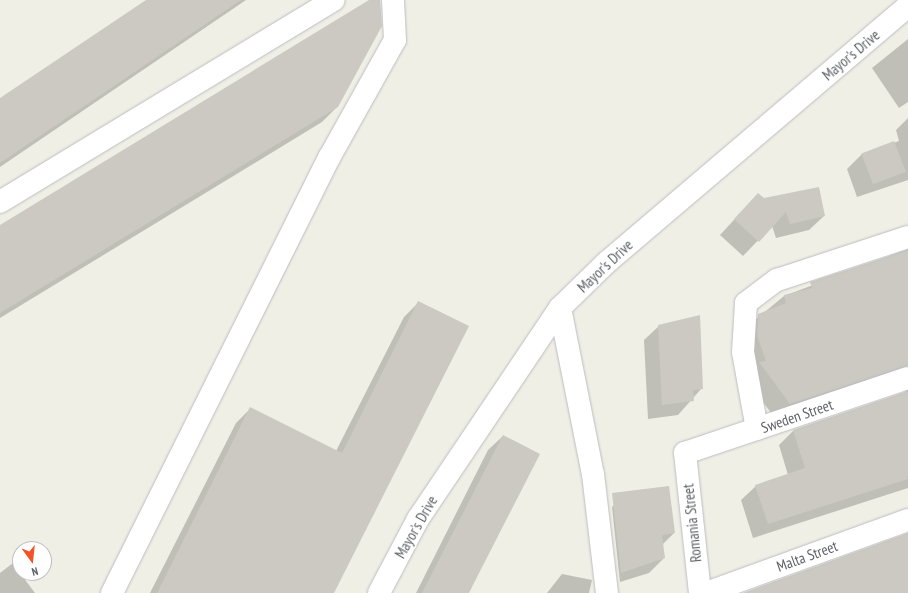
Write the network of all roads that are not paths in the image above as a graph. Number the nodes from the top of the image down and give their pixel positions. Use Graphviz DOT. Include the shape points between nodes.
graph roads {
  1 [pos="334,0"];
  2 [pos="393,0"];
  3 [pos="908,6"];
  4 [pos="0,202"];
  5 [pos="908,236"];
  6 [pos="560,308"];
  7 [pos="908,378"];
  8 [pos="757,429"];
  9 [pos="685,453"];
  10 [pos="908,520"];
  11 [pos="112,593"];
  12 [pos="379,593"];
  13 [pos="607,593"];
  14 [pos="700,593"];
  15 [pos="706,593"];
  1 -- 4 [label="street"];
  2 -- 11 [label="street" via="395,40 329,158"];
  3 -- 6 [label="street, Mayor's Drive" via="606,263"];
  5 -- 8 [label="street" via="777,280 746,303 743,352"];
  6 -- 12 [label="street, Mayor's Drive" via="418,519"];
  6 -- 13 [label="street" via="593,474"];
  7 -- 8 [label="street, Sweden Street"];
  8 -- 9 [label="street, Sweden Street"];
  9 -- 14 [label="street, Romania Street"];
  10 -- 15 [label="street, Malta Street"];
}
